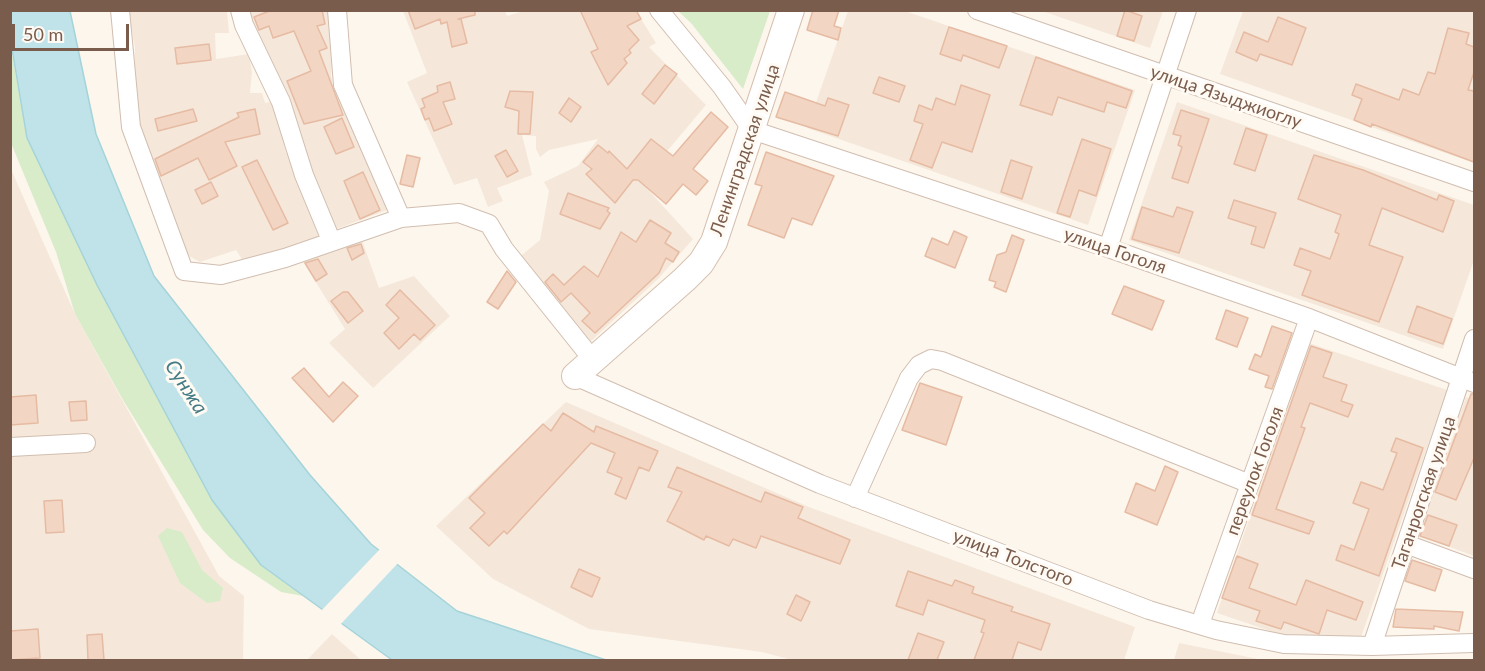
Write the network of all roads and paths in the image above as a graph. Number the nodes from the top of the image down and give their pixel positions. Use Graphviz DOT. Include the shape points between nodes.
graph roads {
  1 [pos="120,10"];
  2 [pos="240,10"];
  3 [pos="337,10"];
  4 [pos="659,10"];
  5 [pos="791,10"];
  6 [pos="977,10"];
  7 [pos="1187,10"];
  8 [pos="1165,76"];
  9 [pos="752,130"];
  10 [pos="1474,182"];
  11 [pos="401,218"];
  12 [pos="331,240"];
  13 [pos="1108,248"];
  14 [pos="1309,318"];
  15 [pos="1474,339"];
  16 [pos="584,368"];
  17 [pos="1468,381"];
  18 [pos="86,443"];
  19 [pos="10,447"];
  20 [pos="1250,484"];
  21 [pos="855,498"];
  22 [pos="1406,544"];
  23 [pos="1474,569"];
  24 [pos="1200,624"];
  25 [pos="1474,643"];
  26 [pos="1372,646"];
  1 -- 12 [label="street" via="131,128 184,271 221,275 285,258"];
  2 -- 12 [label="street" via="243,25 281,102 304,175"];
  3 -- 11 [label="street" via="343,85"];
  4 -- 9 [label="street"];
  5 -- 9 [label="main road, Ленинградская улица"];
  6 -- 8 [label="street, улица Языджиоглу"];
  7 -- 8 [label="street"];
  8 -- 10 [label="street, улица Языджиоглу"];
  8 -- 13 [label="street"];
  9 -- 13 [label="street, улица Гоголя"];
  9 -- 16 [label="main road, Ленинградская улица" via="714,242 700,263"];
  11 -- 12 [label="street"];
  11 -- 16 [label="street" via="459,213 489,224"];
  13 -- 14 [label="street, улица Гоголя"];
  14 -- 17 [label="street, улица Гоголя"];
  14 -- 20 [label="street, переулок Гоголя"];
  15 -- 17 [label="street, Таганрогская улица"];
  16 -- 21 [label="street, улица Толстого"];
  17 -- 22 [label="street, Таганрогская улица"];
  18 -- 19 [label="street"];
  20 -- 21 [label="street" via="931,359 919,365 909,378"];
  20 -- 24 [label="street, переулок Гоголя"];
  21 -- 24 [label="street, улица Толстого" via="1149,610"];
  22 -- 23 [label="street"];
  22 -- 26 [label="street, Таганрогская улица"];
  24 -- 26 [label="street, улица Толстого" via="1284,644"];
  25 -- 26 [label="street, улица Толстого"];
}
